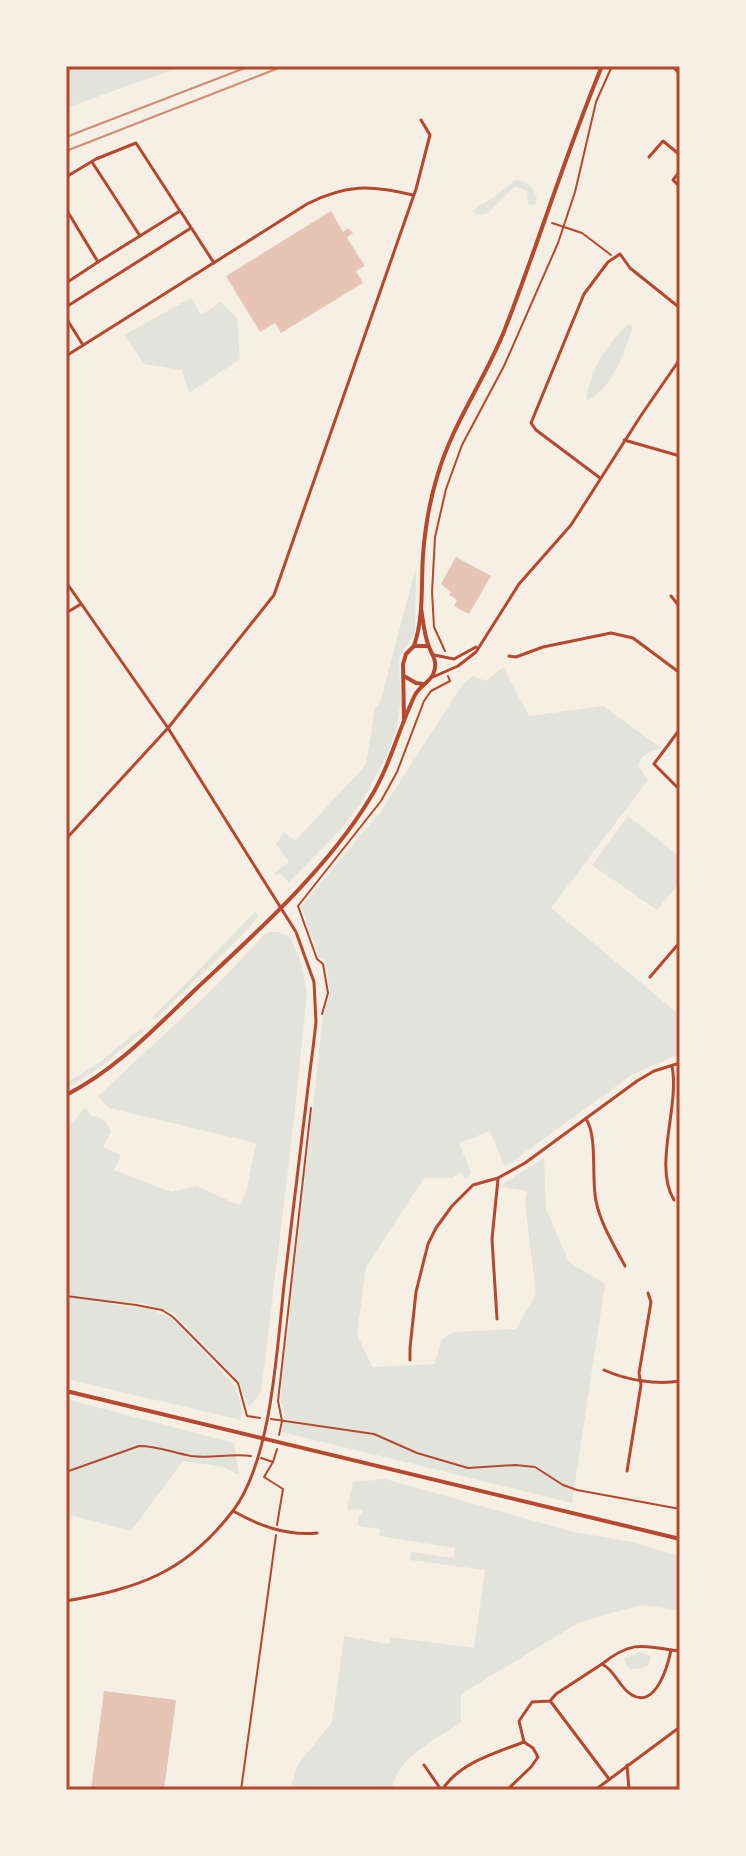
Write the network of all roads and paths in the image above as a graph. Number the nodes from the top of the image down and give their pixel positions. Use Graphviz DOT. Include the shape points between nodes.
graph roads {
  1 [pos="602,66"];
  2 [pos="612,66"];
  3 [pos="672,66"];
  4 [pos="680,74"];
  5 [pos="421,120"];
  6 [pos="680,155"];
  7 [pos="649,157"];
  8 [pos="92,162"];
  9 [pos="680,171"];
  10 [pos="66,177"];
  11 [pos="66,186"];
  12 [pos="680,187"];
  13 [pos="413,195"];
  14 [pos="66,198"];
  15 [pos="66,209"];
  16 [pos="180,211"];
  17 [pos="552,223"];
  18 [pos="564,227"];
  19 [pos="191,228"];
  20 [pos="140,236"];
  21 [pos="620,254"];
  22 [pos="98,262"];
  23 [pos="214,263"];
  24 [pos="66,283"];
  25 [pos="66,307"];
  26 [pos="680,308"];
  27 [pos="66,318"];
  28 [pos="83,345"];
  29 [pos="66,356"];
  30 [pos="680,359"];
  31 [pos="624,440"];
  32 [pos="680,456"];
  33 [pos="601,478"];
  34 [pos="66,582"];
  35 [pos="671,596"];
  36 [pos="81,604"];
  37 [pos="680,607"];
  38 [pos="421,608"];
  39 [pos="66,613"];
  40 [pos="479,645"];
  41 [pos="414,646"];
  42 [pos="428,646"];
  43 [pos="434,655"];
  44 [pos="509,656"];
  45 [pos="444,658"];
  46 [pos="680,673"];
  47 [pos="404,676"];
  48 [pos="433,677"];
  49 [pos="423,684"];
  50 [pos="403,727"];
  51 [pos="168,728"];
  52 [pos="680,729"];
  53 [pos="680,790"];
  54 [pos="66,839"];
  55 [pos="281,906"];
  56 [pos="680,942"];
  57 [pos="650,977"];
  58 [pos="680,1063"];
  59 [pos="672,1065"];
  60 [pos="66,1095"];
  61 [pos="586,1119"];
  62 [pos="498,1178"];
  63 [pos="674,1200"];
  64 [pos="625,1266"];
  65 [pos="648,1293"];
  66 [pos="66,1296"];
  67 [pos="497,1319"];
  68 [pos="410,1360"];
  69 [pos="604,1370"];
  70 [pos="640,1379"];
  71 [pos="680,1381"];
  72 [pos="66,1391"];
  73 [pos="266,1419"];
  74 [pos="262,1438"];
  75 [pos="258,1457"];
  76 [pos="627,1471"];
  77 [pos="66,1472"];
  78 [pos="680,1509"];
  79 [pos="233,1511"];
  80 [pos="277,1530"];
  81 [pos="317,1533"];
  82 [pos="680,1539"];
  83 [pos="66,1601"];
  84 [pos="671,1650"];
  85 [pos="680,1651"];
  86 [pos="602,1664"];
  87 [pos="550,1701"];
  88 [pos="680,1727"];
  89 [pos="524,1742"];
  90 [pos="424,1765"];
  91 [pos="627,1765"];
  92 [pos="609,1779"];
  93 [pos="241,1790"];
  94 [pos="442,1790"];
  95 [pos="507,1790"];
  96 [pos="595,1790"];
  97 [pos="629,1790"];
  1 -- 38 [label="street" via="504,332 455,427 437,476 423,552"];
  2 -- 18 [label="path" via="596,102"];
  3 -- 4 [label="street"];
  5 -- 13 [label="street" via="430,135"];
  6 -- 7 [label="street" via="663,141"];
  8 -- 10 [label="street"];
  8 -- 16 [label="street" via="136,143"];
  8 -- 20 [label="street"];
  9 -- 12 [label="street" via="673,180"];
  11 -- 14 [label="street"];
  13 -- 23 [label="street" via="378,187 328,193"];
  13 -- 51 [label="street" via="274,595"];
  15 -- 22 [label="street"];
  16 -- 19 [label="street"];
  16 -- 20 [label="street"];
  17 -- 18 [label="path"];
  18 -- 21 [label="path" via="582,233 610,255"];
  18 -- 45 [label="path" via="446,489 435,537 432,592 434,627 446,648"];
  19 -- 23 [label="street"];
  19 -- 25 [label="street"];
  20 -- 22 [label="street"];
  21 -- 26 [label="street"];
  21 -- 33 [label="street" via="584,294 531,423"];
  22 -- 24 [label="street"];
  23 -- 28 [label="street"];
  27 -- 28 [label="street"];
  28 -- 29 [label="street"];
  30 -- 31 [label="street"];
  31 -- 32 [label="street"];
  31 -- 33 [label="street"];
  33 -- 40 [label="street"];
  34 -- 36 [label="street"];
  35 -- 37 [label="street"];
  36 -- 39 [label="street"];
  36 -- 51 [label="street"];
  38 -- 41 [label="street"];
  38 -- 42 [label="street"];
  40 -- 45 [label="street" via="462,656"];
  40 -- 48 [label="street" via="470,658"];
  41 -- 42 [label="street"];
  41 -- 47 [label="street" via="404,659"];
  42 -- 43 [label="street"];
  43 -- 45 [label="street"];
  43 -- 48 [label="street"];
  44 -- 46 [label="street" via="611,633 633,638"];
  47 -- 49 [label="street"];
  47 -- 50 [label="street"];
  48 -- 49 [label="street"];
  49 -- 50 [label="street"];
  50 -- 55 [label="street" via="360,814"];
  51 -- 54 [label="street"];
  51 -- 55 [label="street"];
  52 -- 53 [label="street" via="654,764"];
  55 -- 60 [label="street" via="129,1053"];
  55 -- 73 [label="street" via="311,967 316,1022"];
  56 -- 57 [label="street"];
  58 -- 59 [label="street"];
  59 -- 61 [label="street" via="637,1081"];
  59 -- 63 [label="street" via="676,1084 667,1157"];
  61 -- 62 [label="street"];
  61 -- 64 [label="street" via="592,1127 597,1203"];
  62 -- 67 [label="street" via="492,1239"];
  62 -- 68 [label="street" via="473,1185 428,1244 416,1292"];
  65 -- 70 [label="street"];
  66 -- 73 [label="path" via="162,1310 238,1383 247,1416"];
  69 -- 70 [label="street"];
  70 -- 71 [label="street"];
  70 -- 76 [label="street"];
  72 -- 74 [label="street"];
  73 -- 74 [label="street"];
  73 -- 78 [label="path" via="374,1434 468,1468 535,1467 577,1490"];
  74 -- 75 [label="street"];
  74 -- 82 [label="street"];
  75 -- 77 [label="path" via="192,1456 139,1446"];
  75 -- 79 [label="street"];
  75 -- 80 [label="path" via="273,1462 264,1477 283,1489"];
  79 -- 80 [label="street"];
  79 -- 83 [label="street" via="194,1553 162,1574 134,1587"];
  80 -- 81 [label="street"];
  80 -- 93 [label="path"];
  84 -- 85 [label="street"];
  84 -- 86 [label="street" via="635,1645"];
  84 -- 86 [label="street" via="665,1677 645,1696 630,1695"];
  86 -- 87 [label="street"];
  87 -- 89 [label="street" via="532,1702 522,1713"];
  87 -- 92 [label="street"];
  88 -- 91 [label="street"];
  89 -- 94 [label="street" via="469,1765"];
  89 -- 95 [label="street" via="538,1757"];
  90 -- 94 [label="street"];
  91 -- 92 [label="street"];
  91 -- 97 [label="street"];
  92 -- 96 [label="street"];
}
